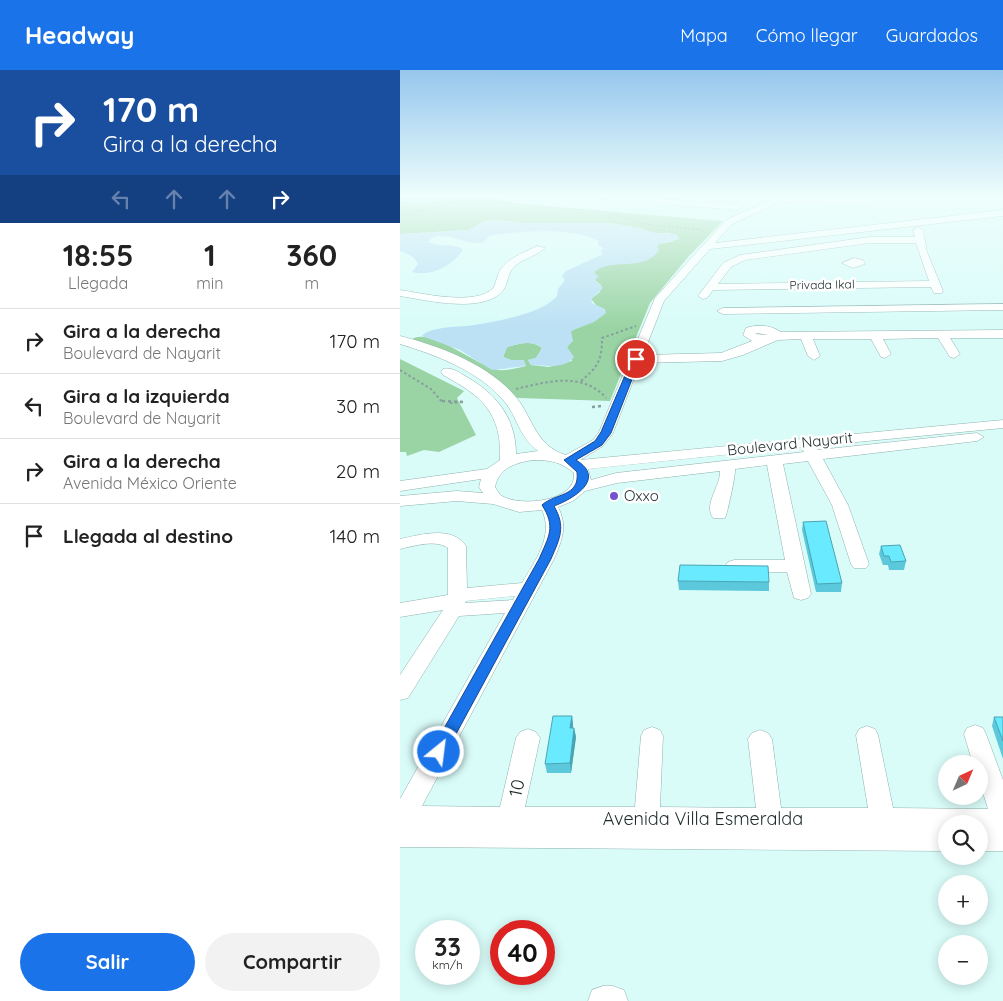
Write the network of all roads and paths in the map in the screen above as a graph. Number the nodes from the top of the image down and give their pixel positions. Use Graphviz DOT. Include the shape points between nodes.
graph roads {
  1 [pos="707,240"];
  2 [pos="733,240"];
  3 [pos="870,240"];
  4 [pos="921,240"];
  5 [pos="704,243"];
  6 [pos="540,248"];
  7 [pos="770,253"];
  8 [pos="855,265"];
  9 [pos="689,266"];
  10 [pos="714,269"];
  11 [pos="865,284"];
  12 [pos="405,294"];
  13 [pos="400,301"];
  14 [pos="1003,307"];
  15 [pos="761,310"];
  16 [pos="723,311"];
  17 [pos="638,321"];
  18 [pos="1003,334"];
  19 [pos="768,335"];
  20 [pos="875,335"];
  21 [pos="942,335"];
  22 [pos="806,336"];
  23 [pos="400,340"];
  24 [pos="400,350"];
  25 [pos="885,354"];
  26 [pos="954,354"];
  27 [pos="637,355"];
  28 [pos="814,356"];
  29 [pos="400,370"];
  30 [pos="581,381"];
  31 [pos="511,394"];
  32 [pos="464,402"];
  33 [pos="493,402"];
  34 [pos="592,407"];
  35 [pos="1003,424"];
  36 [pos="1003,434"];
  37 [pos="809,448"];
  38 [pos="554,455"];
  39 [pos="774,460"];
  40 [pos="508,461"];
  41 [pos="573,462"];
  42 [pos="727,466"];
  43 [pos="491,473"];
  44 [pos="400,486"];
  45 [pos="579,488"];
  46 [pos="495,500"];
  47 [pos="400,501"];
  48 [pos="548,505"];
  49 [pos="719,514"];
  50 [pos="400,544"];
  51 [pos="860,564"];
  52 [pos="720,566"];
  53 [pos="795,566"];
  54 [pos="801,594"];
  55 [pos="523,597"];
  56 [pos="456,603"];
  57 [pos="400,610"];
  58 [pos="406,673"];
  59 [pos="400,692"];
  60 [pos="974,734"];
  61 [pos="867,735"];
  62 [pos="652,736"];
  63 [pos="528,738"];
  64 [pos="760,739"];
  65 [pos="1003,815"];
  66 [pos="1003,820"];
  67 [pos="401,825"];
  68 [pos="508,828"];
  69 [pos="771,828"];
  70 [pos="647,829"];
  71 [pos="884,830"];
  72 [pos="938,839"];
  73 [pos="988,840"];
  74 [pos="1003,840"];
  75 [pos="603,1001"];
  76 [pos="613,1001"];
  1 -- 5 [label="street"];
  2 -- 5 [label="street"];
  3 -- 7 [label="street, Privada Ikal"];
  4 -- 11 [label="street, Privada Ikal" via="922,252 936,287"];
  5 -- 9 [label="street"];
  6 -- 12 [label="street" via="505,269 494,293 460,300"];
  7 -- 10 [label="street, Privada Ikal" via="743,257"];
  7 -- 10 [label="street, Privada Ikal" via="746,269"];
  8 -- 11 [label="street"];
  9 -- 10 [label="street"];
  9 -- 27 [label="street" via="660,300"];
  10 -- 11 [label="street, Privada Ikal" via="707,292"];
  12 -- 13 [label="street"];
  14 -- 15 [label="street"];
  15 -- 16 [label="street"];
  15 -- 19 [label="street"];
  17 -- 30 [label="path" via="636,326 602,338 602,354 595,370"];
  18 -- 21 [label="street"];
  19 -- 22 [label="street"];
  19 -- 27 [label="street" via="739,352 722,357"];
  19 -- 27 [label="street" via="750,331 749,335 725,348 711,351"];
  20 -- 21 [label="street"];
  20 -- 22 [label="street"];
  20 -- 25 [label="street"];
  21 -- 26 [label="street"];
  22 -- 28 [label="street"];
  23 -- 31 [label="street" via="464,366"];
  24 -- 33 [label="street" via="463,379"];
  27 -- 41 [label="street" via="606,433"];
  29 -- 32 [label="path" via="431,389 443,403"];
  30 -- 31 [label="path" via="549,381"];
  30 -- 34 [label="path" via="606,396 603,406"];
  31 -- 33 [label="street"];
  31 -- 38 [label="street" via="528,433"];
  33 -- 40 [label="street" via="508,435"];
  35 -- 37 [label="street, Boulevard Nayarit"];
  36 -- 37 [label="street, Boulevard Nayarit"];
  37 -- 39 [label="street, Boulevard Nayarit"];
  37 -- 41 [label="street, Boulevard Nayarit" via="617,463"];
  37 -- 51 [label="street" via="840,505"];
  38 -- 40 [label="street" via="531,455"];
  38 -- 41 [label="street"];
  39 -- 42 [label="street, Boulevard Nayarit"];
  39 -- 53 [label="street"];
  40 -- 43 [label="street"];
  41 -- 45 [label="street" via="582,472"];
  42 -- 45 [label="street, Boulevard Nayarit" via="616,478"];
  42 -- 49 [label="street" via="730,476 718,502"];
  43 -- 44 [label="street"];
  43 -- 46 [label="street" via="486,487"];
  45 -- 48 [label="street, Boulevard Nayarit" via="567,498"];
  46 -- 47 [label="street, Boulevard Nayarit" via="457,496"];
  46 -- 48 [label="street, Boulevard Nayarit" via="519,507"];
  48 -- 55 [label="street" via="556,519 554,538"];
  50 -- 56 [label="street" via="444,538 452,541 456,546"];
  52 -- 53 [label="street"];
  53 -- 54 [label="street"];
  55 -- 56 [label="street"];
  55 -- 67 [label="street"];
  56 -- 57 [label="street"];
  56 -- 58 [label="street"];
  58 -- 59 [label="street"];
  60 -- 65 [label="street"];
  61 -- 71 [label="street"];
  62 -- 70 [label="street"];
  63 -- 68 [label="street, 10"];
  64 -- 69 [label="street"];
  66 -- 71 [label="street, Avenida Villa Esmeralda"];
  67 -- 68 [label="street, Avenida Villa Esmeralda"];
  68 -- 70 [label="street, Avenida Villa Esmeralda"];
  69 -- 70 [label="street, Avenida Villa Esmeralda"];
  69 -- 71 [label="street, Avenida Villa Esmeralda"];
  71 -- 72 [label="street, Avenida Villa Esmeralda"];
  73 -- 74 [label="street"];
  75 -- 76 [label="street"];
}
